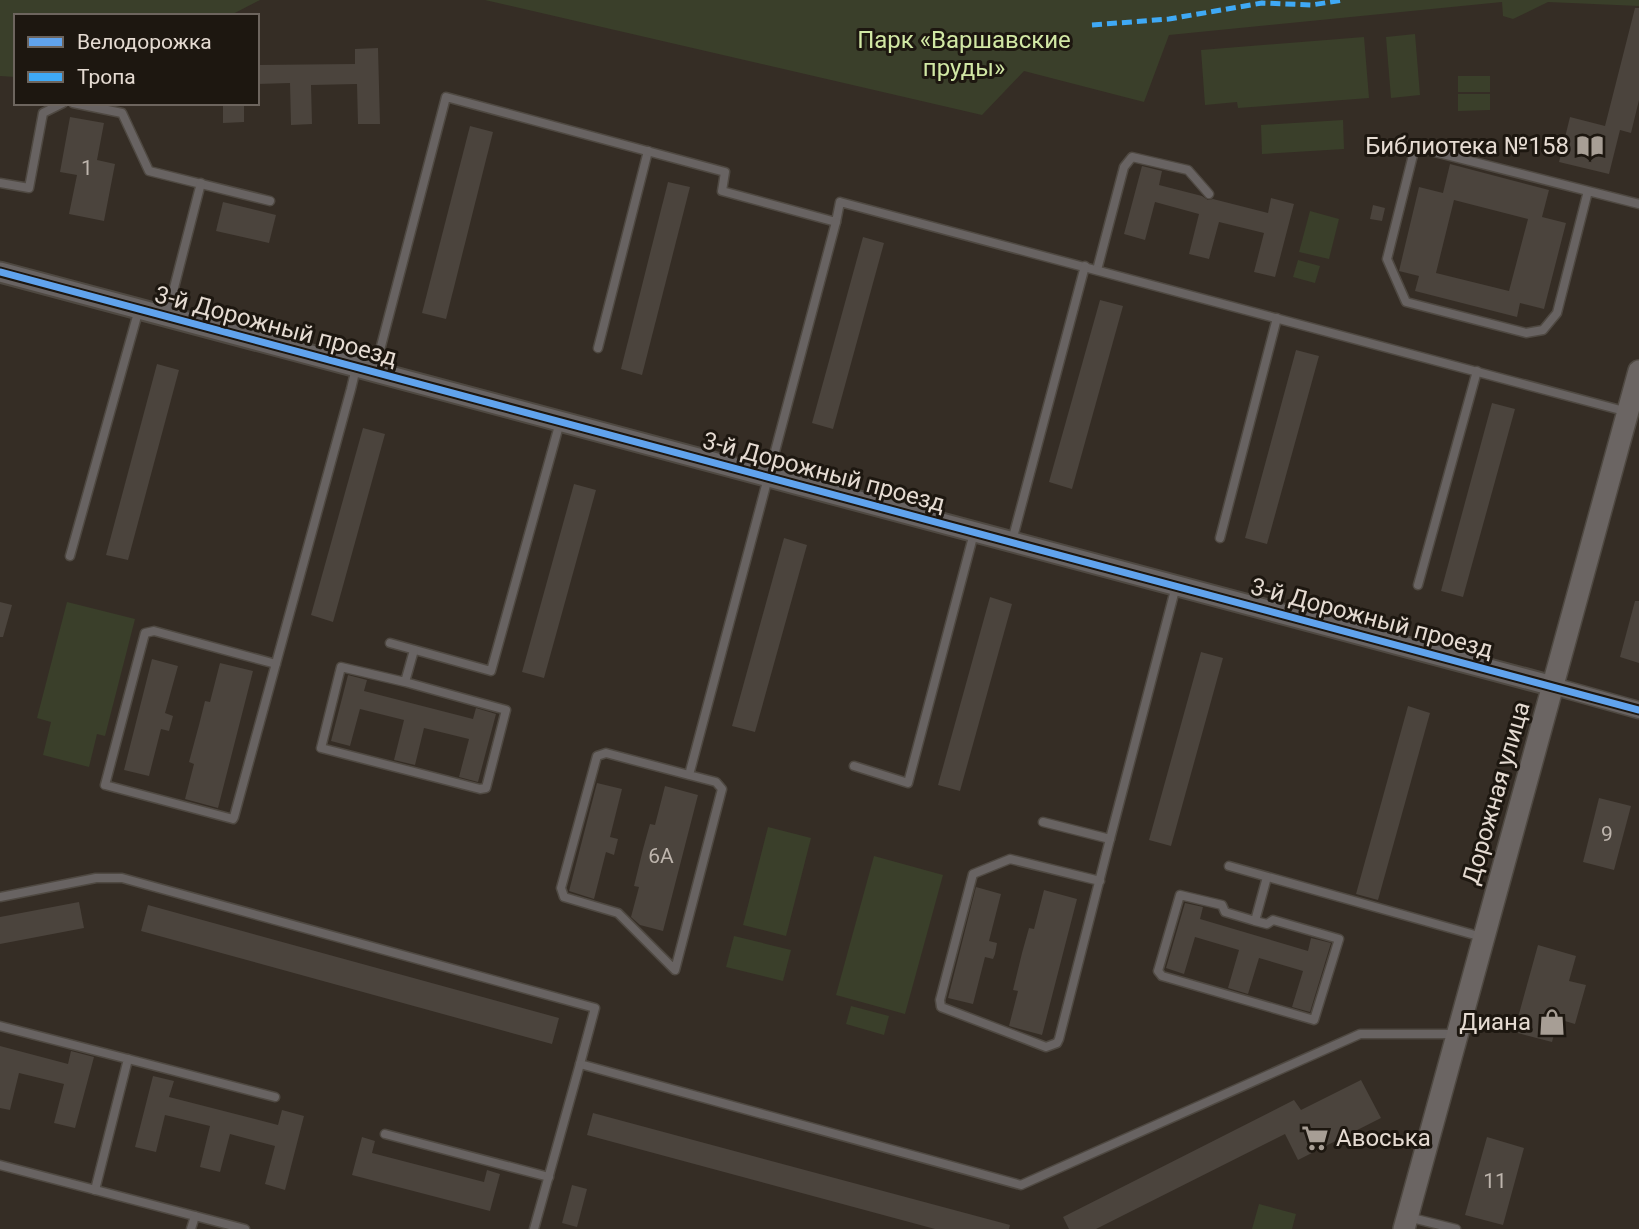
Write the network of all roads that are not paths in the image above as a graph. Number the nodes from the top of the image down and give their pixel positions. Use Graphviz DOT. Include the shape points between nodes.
graph roads {
  1 [pos="59,105"];
  2 [pos="83,105"];
  3 [pos="648,151"];
  4 [pos="0,183"];
  5 [pos="201,183"];
  6 [pos="1588,191"];
  7 [pos="1209,194"];
  8 [pos="270,201"];
  9 [pos="1639,204"];
  10 [pos="836,222"];
  11 [pos="1084,266"];
  12 [pos="1097,270"];
  13 [pos="0,272"];
  14 [pos="139,310"];
  15 [pos="167,317"];
  16 [pos="1278,318"];
  17 [pos="598,348"];
  18 [pos="365,370"];
  19 [pos="1477,371"];
  20 [pos="1639,371"];
  21 [pos="1628,412"];
  22 [pos="560,422"];
  23 [pos="768,477"];
  24 [pos="974,532"];
  25 [pos="1220,538"];
  26 [pos="1012,542"];
  27 [pos="70,556"];
  28 [pos="1418,585"];
  29 [pos="1176,586"];
  30 [pos="390,643"];
  31 [pos="414,650"];
  32 [pos="276,664"];
  33 [pos="405,681"];
  34 [pos="1553,687"];
  35 [pos="1639,710"];
  36 [pos="853,766"];
  37 [pos="688,775"];
  38 [pos="1043,822"];
  39 [pos="1110,839"];
  40 [pos="1229,866"];
  41 [pos="1268,877"];
  42 [pos="1100,881"];
  43 [pos="0,897"];
  44 [pos="1255,921"];
  45 [pos="1483,938"];
  46 [pos="0,1026"];
  47 [pos="1457,1034"];
  48 [pos="128,1059"];
  49 [pos="580,1064"];
  50 [pos="275,1097"];
  51 [pos="385,1134"];
  52 [pos="0,1165"];
  53 [pos="548,1177"];
  54 [pos="94,1190"];
  55 [pos="195,1216"];
  56 [pos="1406,1223"];
  57 [pos="191,1229"];
  58 [pos="245,1229"];
  59 [pos="534,1229"];
  60 [pos="1456,1229"];
  1 -- 4 [label="lane" via="43,114 29,188"];
  2 -- 5 [label="lane" via="122,113 149,171"];
  3 -- 10 [label="lane" via="725,172 722,191"];
  3 -- 17 [label="lane"];
  3 -- 18 [label="lane" via="446,97"];
  5 -- 8 [label="lane"];
  5 -- 15 [label="lane"];
  6 -- 6 [label="lane" via="1415,147 1387,259 1406,302 1526,333 1544,330 1557,313"];
  6 -- 9 [label="lane"];
  7 -- 12 [label="lane" via="1188,170 1132,158 1124,167"];
  10 -- 11 [label="lane" via="840,202"];
  10 -- 23 [label="lane"];
  11 -- 12 [label="lane"];
  11 -- 26 [label="lane"];
  12 -- 16 [label="lane"];
  13 -- 14 [label="street, 3-й Дорожный проезд"];
  14 -- 15 [label="street, 3-й Дорожный проезд"];
  14 -- 27 [label="lane"];
  15 -- 18 [label="street, 3-й Дорожный проезд"];
  16 -- 19 [label="lane"];
  16 -- 25 [label="lane"];
  18 -- 22 [label="street, 3-й Дорожный проезд"];
  18 -- 32 [label="lane"];
  19 -- 21 [label="lane"];
  19 -- 28 [label="lane"];
  20 -- 21 [label="main road, Дорожная улица"];
  21 -- 34 [label="main road, Дорожная улица"];
  22 -- 23 [label="street, 3-й Дорожный проезд"];
  22 -- 31 [label="lane" via="491,671"];
  23 -- 24 [label="street, 3-й Дорожный проезд"];
  23 -- 37 [label="lane"];
  24 -- 26 [label="street, 3-й Дорожный проезд"];
  24 -- 36 [label="lane" via="908,783"];
  26 -- 29 [label="street, 3-й Дорожный проезд"];
  29 -- 34 [label="street, 3-й Дорожный проезд"];
  29 -- 39 [label="lane"];
  30 -- 31 [label="lane"];
  31 -- 33 [label="lane"];
  32 -- 32 [label="lane" via="154,631 145,633 105,785 233,819"];
  33 -- 33 [label="lane" via="505,708 486,788 321,748 341,667"];
  34 -- 35 [label="street, 3-й Дорожный проезд"];
  34 -- 45 [label="main road, Дорожная улица"];
  37 -- 37 [label="lane" via="716,782 722,794 675,970 618,914 564,897 560,891 597,756 606,752"];
  38 -- 39 [label="lane"];
  39 -- 42 [label="lane"];
  40 -- 41 [label="lane"];
  41 -- 44 [label="lane"];
  41 -- 45 [label="lane"];
  42 -- 42 [label="lane" via="1055,1046 1046,1047 941,1007 973,874 1010,859"];
  43 -- 49 [label="lane" via="96,878 122,878 595,1009"];
  44 -- 44 [label="lane" via="1225,912 1223,905 1180,895 1159,974 1314,1020 1339,939 1273,920 1267,924"];
  45 -- 47 [label="main road, Дорожная улица"];
  46 -- 48 [label="lane"];
  47 -- 49 [label="lane" via="1360,1034 1020,1185"];
  47 -- 56 [label="main road, Дорожная улица"];
  48 -- 50 [label="lane"];
  48 -- 54 [label="lane"];
  49 -- 53 [label="lane"];
  51 -- 53 [label="lane"];
  52 -- 54 [label="lane"];
  53 -- 59 [label="lane"];
  54 -- 55 [label="lane"];
  55 -- 57 [label="lane"];
  55 -- 58 [label="lane"];
  56 -- 60 [label="lane"];
}
